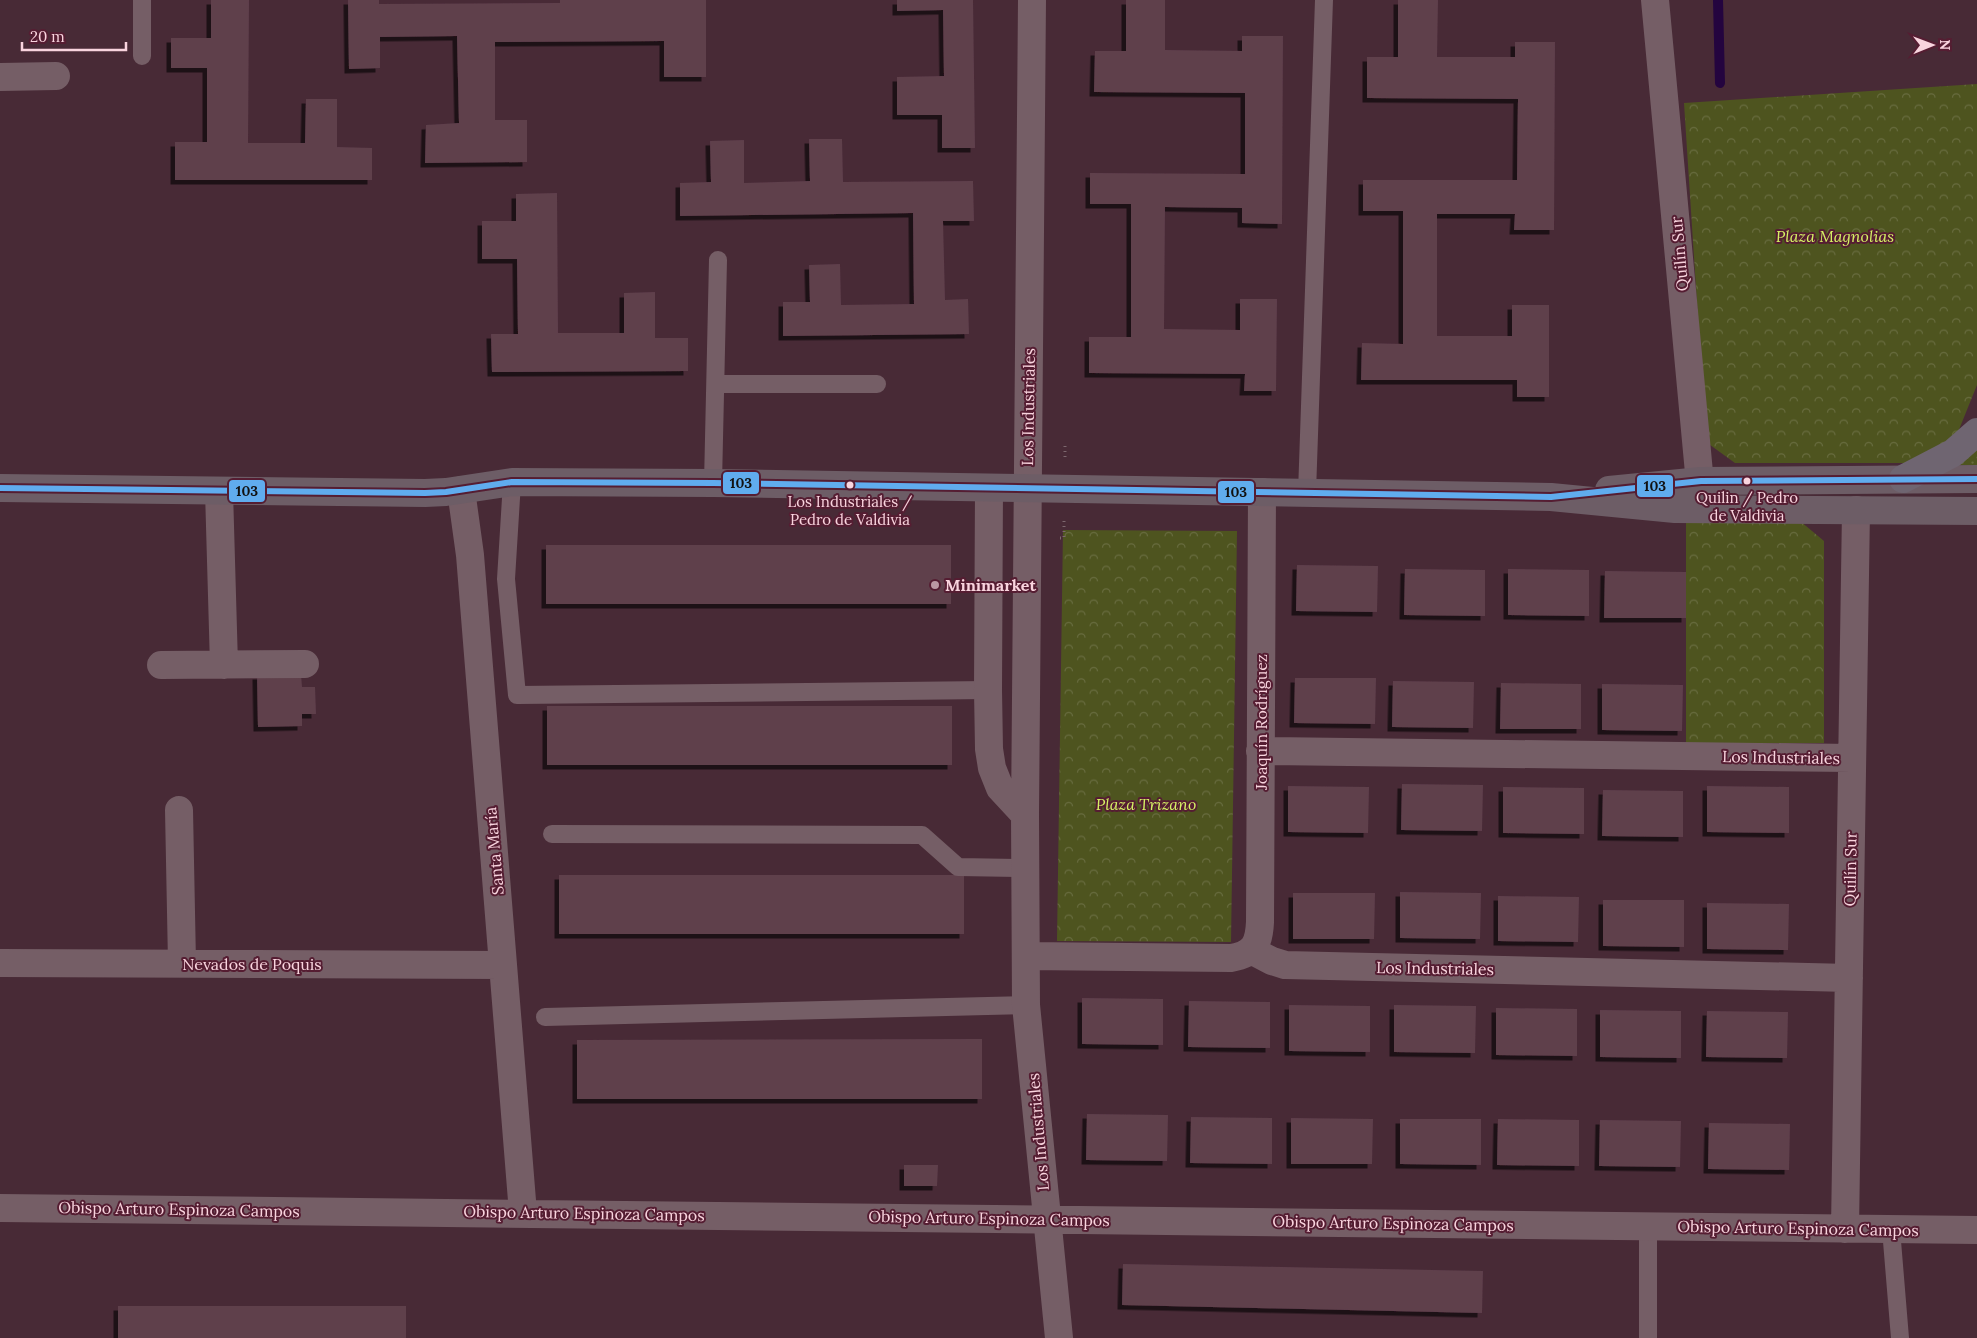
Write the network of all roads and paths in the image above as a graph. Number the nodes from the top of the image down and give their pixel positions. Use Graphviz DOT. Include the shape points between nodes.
graph roads {
  1 [pos="142,0"];
  2 [pos="1032,0"];
  3 [pos="1324,0"];
  4 [pos="1655,0"];
  5 [pos="142,56"];
  6 [pos="56,76"];
  7 [pos="0,77"];
  8 [pos="718,260"];
  9 [pos="716,384"];
  10 [pos="878,384"];
  11 [pos="1977,432"];
  12 [pos="1903,479"];
  13 [pos="1977,479"];
  14 [pos="1701,481"];
  15 [pos="512,482"];
  16 [pos="713,483"];
  17 [pos="0,488"];
  18 [pos="989,488"];
  19 [pos="1028,488"];
  20 [pos="461,490"];
  21 [pos="219,491"];
  22 [pos="1262,492"];
  23 [pos="1307,493"];
  24 [pos="1550,496"];
  25 [pos="1703,509"];
  26 [pos="1856,510"];
  27 [pos="1977,511"];
  28 [pos="305,664"];
  29 [pos="161,665"];
  30 [pos="224,665"];
  31 [pos="988,690"];
  32 [pos="1260,751"];
  33 [pos="1852,758"];
  34 [pos="179,810"];
  35 [pos="1025,815"];
  36 [pos="552,834"];
  37 [pos="1025,868"];
  38 [pos="1251,950"];
  39 [pos="1026,956"];
  40 [pos="0,963"];
  41 [pos="182,963"];
  42 [pos="503,965"];
  43 [pos="1849,978"];
  44 [pos="1026,1005"];
  45 [pos="545,1017"];
  46 [pos="0,1208"];
  47 [pos="523,1213"];
  48 [pos="1046,1218"];
  49 [pos="1648,1227"];
  50 [pos="1845,1228"];
  51 [pos="1891,1229"];
  52 [pos="1977,1230"];
  53 [pos="1059,1338"];
  54 [pos="1648,1338"];
  55 [pos="1900,1338"];
  1 -- 5 [label="lane"];
  2 -- 19 [label="street, Los Industriales"];
  3 -- 23 [label="lane"];
  4 -- 14 [label="street, Quilín Sur"];
  6 -- 7 [label="street"];
  8 -- 9 [label="lane"];
  9 -- 10 [label="lane"];
  9 -- 16 [label="lane"];
  11 -- 12 [label="main road" via="1945,458"];
  12 -- 13 [label="main road"];
  12 -- 14 [label="main road"];
  14 -- 24 [label="main road"];
  14 -- 25 [label="street, Quilín Sur"];
  15 -- 16 [label="main road"];
  15 -- 20 [label="main road"];
  15 -- 31 [label="lane" via="506,579 517,695"];
  16 -- 18 [label="main road"];
  17 -- 21 [label="main road"];
  18 -- 19 [label="main road"];
  18 -- 31 [label="street"];
  19 -- 22 [label="main road"];
  19 -- 35 [label="street, Los Industriales"];
  20 -- 21 [label="main road" via="425,493"];
  20 -- 42 [label="street, Santa María"];
  21 -- 30 [label="street"];
  22 -- 23 [label="main road"];
  22 -- 32 [label="street, Joaquín Rodríguez"];
  23 -- 24 [label="main road"];
  24 -- 25 [label="main road"];
  25 -- 26 [label="main road"];
  26 -- 27 [label="main road"];
  26 -- 33 [label="street, Quilín Sur"];
  28 -- 30 [label="street"];
  29 -- 30 [label="street"];
  31 -- 35 [label="street" via="992,768 1000,788"];
  32 -- 33 [label="street, Los Industriales"];
  32 -- 38 [label="street, Joaquín Rodríguez" via="1260,922 1258,941"];
  33 -- 43 [label="street, Quilín Sur"];
  34 -- 41 [label="street"];
  35 -- 37 [label="street, Los Industriales"];
  36 -- 37 [label="lane" via="922,836 958,867"];
  37 -- 39 [label="street, Los Industriales"];
  38 -- 39 [label="street" via="1231,958"];
  38 -- 43 [label="street, Los Industriales" via="1272,962 1285,965"];
  39 -- 44 [label="street, Los Industriales"];
  40 -- 41 [label="street, Nevados de Poquis"];
  41 -- 42 [label="street, Nevados de Poquis"];
  42 -- 47 [label="street, Santa María"];
  43 -- 50 [label="street, Quilín Sur"];
  44 -- 45 [label="lane"];
  44 -- 48 [label="street, Los Industriales"];
  46 -- 47 [label="street, Obispo Arturo Espinoza Campos"];
  47 -- 48 [label="street, Obispo Arturo Espinoza Campos"];
  48 -- 49 [label="street, Obispo Arturo Espinoza Campos"];
  48 -- 53 [label="street, Los Industriales"];
  49 -- 50 [label="street, Obispo Arturo Espinoza Campos"];
  49 -- 54 [label="lane"];
  50 -- 51 [label="street, Obispo Arturo Espinoza Campos"];
  51 -- 52 [label="street, Obispo Arturo Espinoza Campos"];
  51 -- 55 [label="lane"];
}
